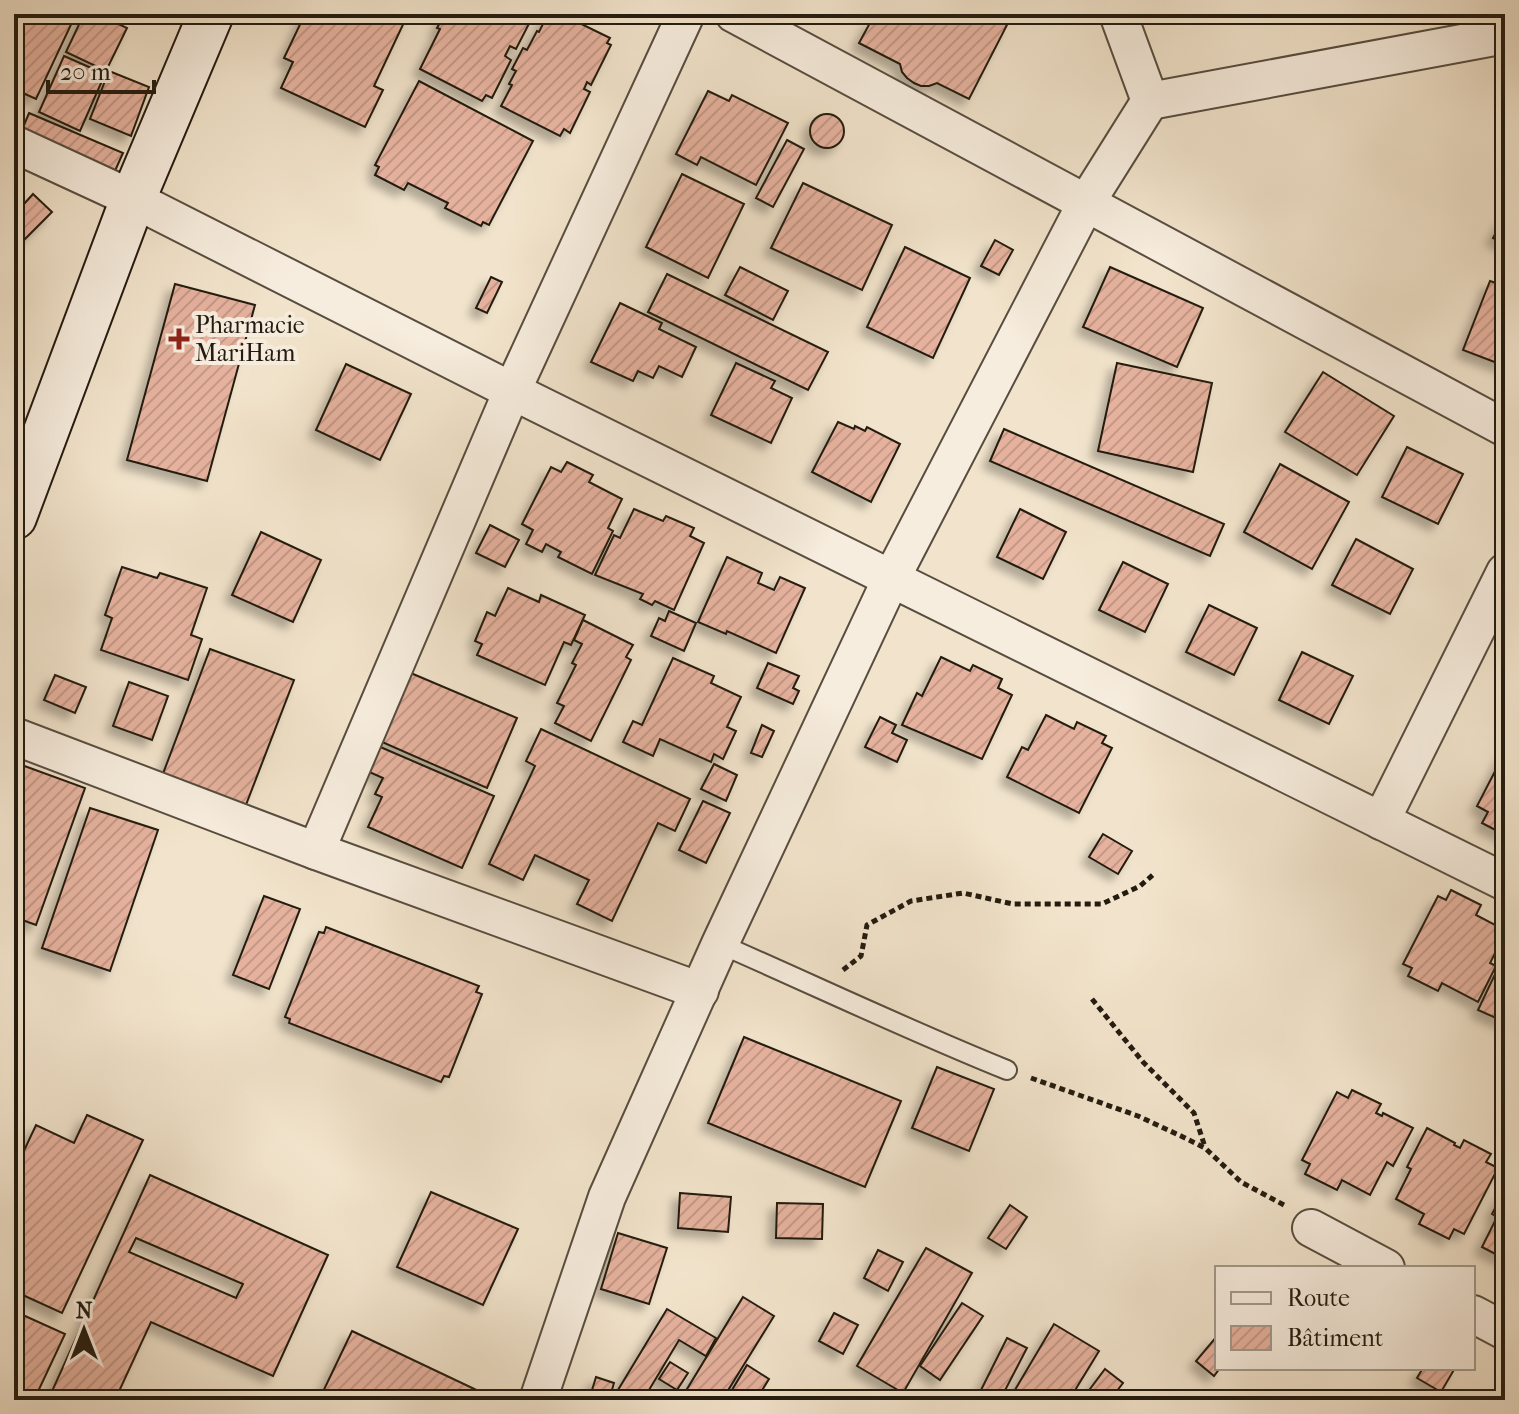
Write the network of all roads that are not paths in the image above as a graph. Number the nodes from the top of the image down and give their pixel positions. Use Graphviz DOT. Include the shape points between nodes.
graph roads {
  1 [pos="211,14"];
  2 [pos="686,14"];
  3 [pos="734,14"];
  4 [pos="1118,14"];
  5 [pos="1505,35"];
  6 [pos="1150,101"];
  7 [pos="14,144"];
  8 [pos="133,199"];
  9 [pos="1086,203"];
  10 [pos="512,391"];
  11 [pos="1505,428"];
  12 [pos="14,517"];
  13 [pos="1505,572"];
  14 [pos="891,579"];
  15 [pos="14,736"];
  16 [pos="1381,821"];
  17 [pos="316,851"];
  18 [pos="1505,882"];
  19 [pos="720,944"];
  20 [pos="700,991"];
  21 [pos="1007,1070"];
  22 [pos="1311,1228"];
  23 [pos="1382,1266"];
  24 [pos="1475,1315"];
  25 [pos="1505,1331"];
  26 [pos="538,1400"];
  1 -- 8 [label="street"];
  2 -- 10 [label="street"];
  3 -- 9 [label="street"];
  4 -- 6 [label="street"];
  5 -- 6 [label="street"];
  6 -- 9 [label="street"];
  7 -- 8 [label="street"];
  8 -- 10 [label="street"];
  8 -- 12 [label="street"];
  9 -- 11 [label="street"];
  9 -- 14 [label="street"];
  10 -- 14 [label="street"];
  10 -- 17 [label="street"];
  13 -- 16 [label="street"];
  14 -- 16 [label="street"];
  14 -- 19 [label="street"];
  15 -- 17 [label="street"];
  16 -- 18 [label="street"];
  17 -- 20 [label="street"];
  19 -- 20 [label="street"];
  19 -- 21 [label="lane"];
  20 -- 26 [label="street" via="607,1197"];
  22 -- 23 [label="street"];
  24 -- 25 [label="street"];
}
